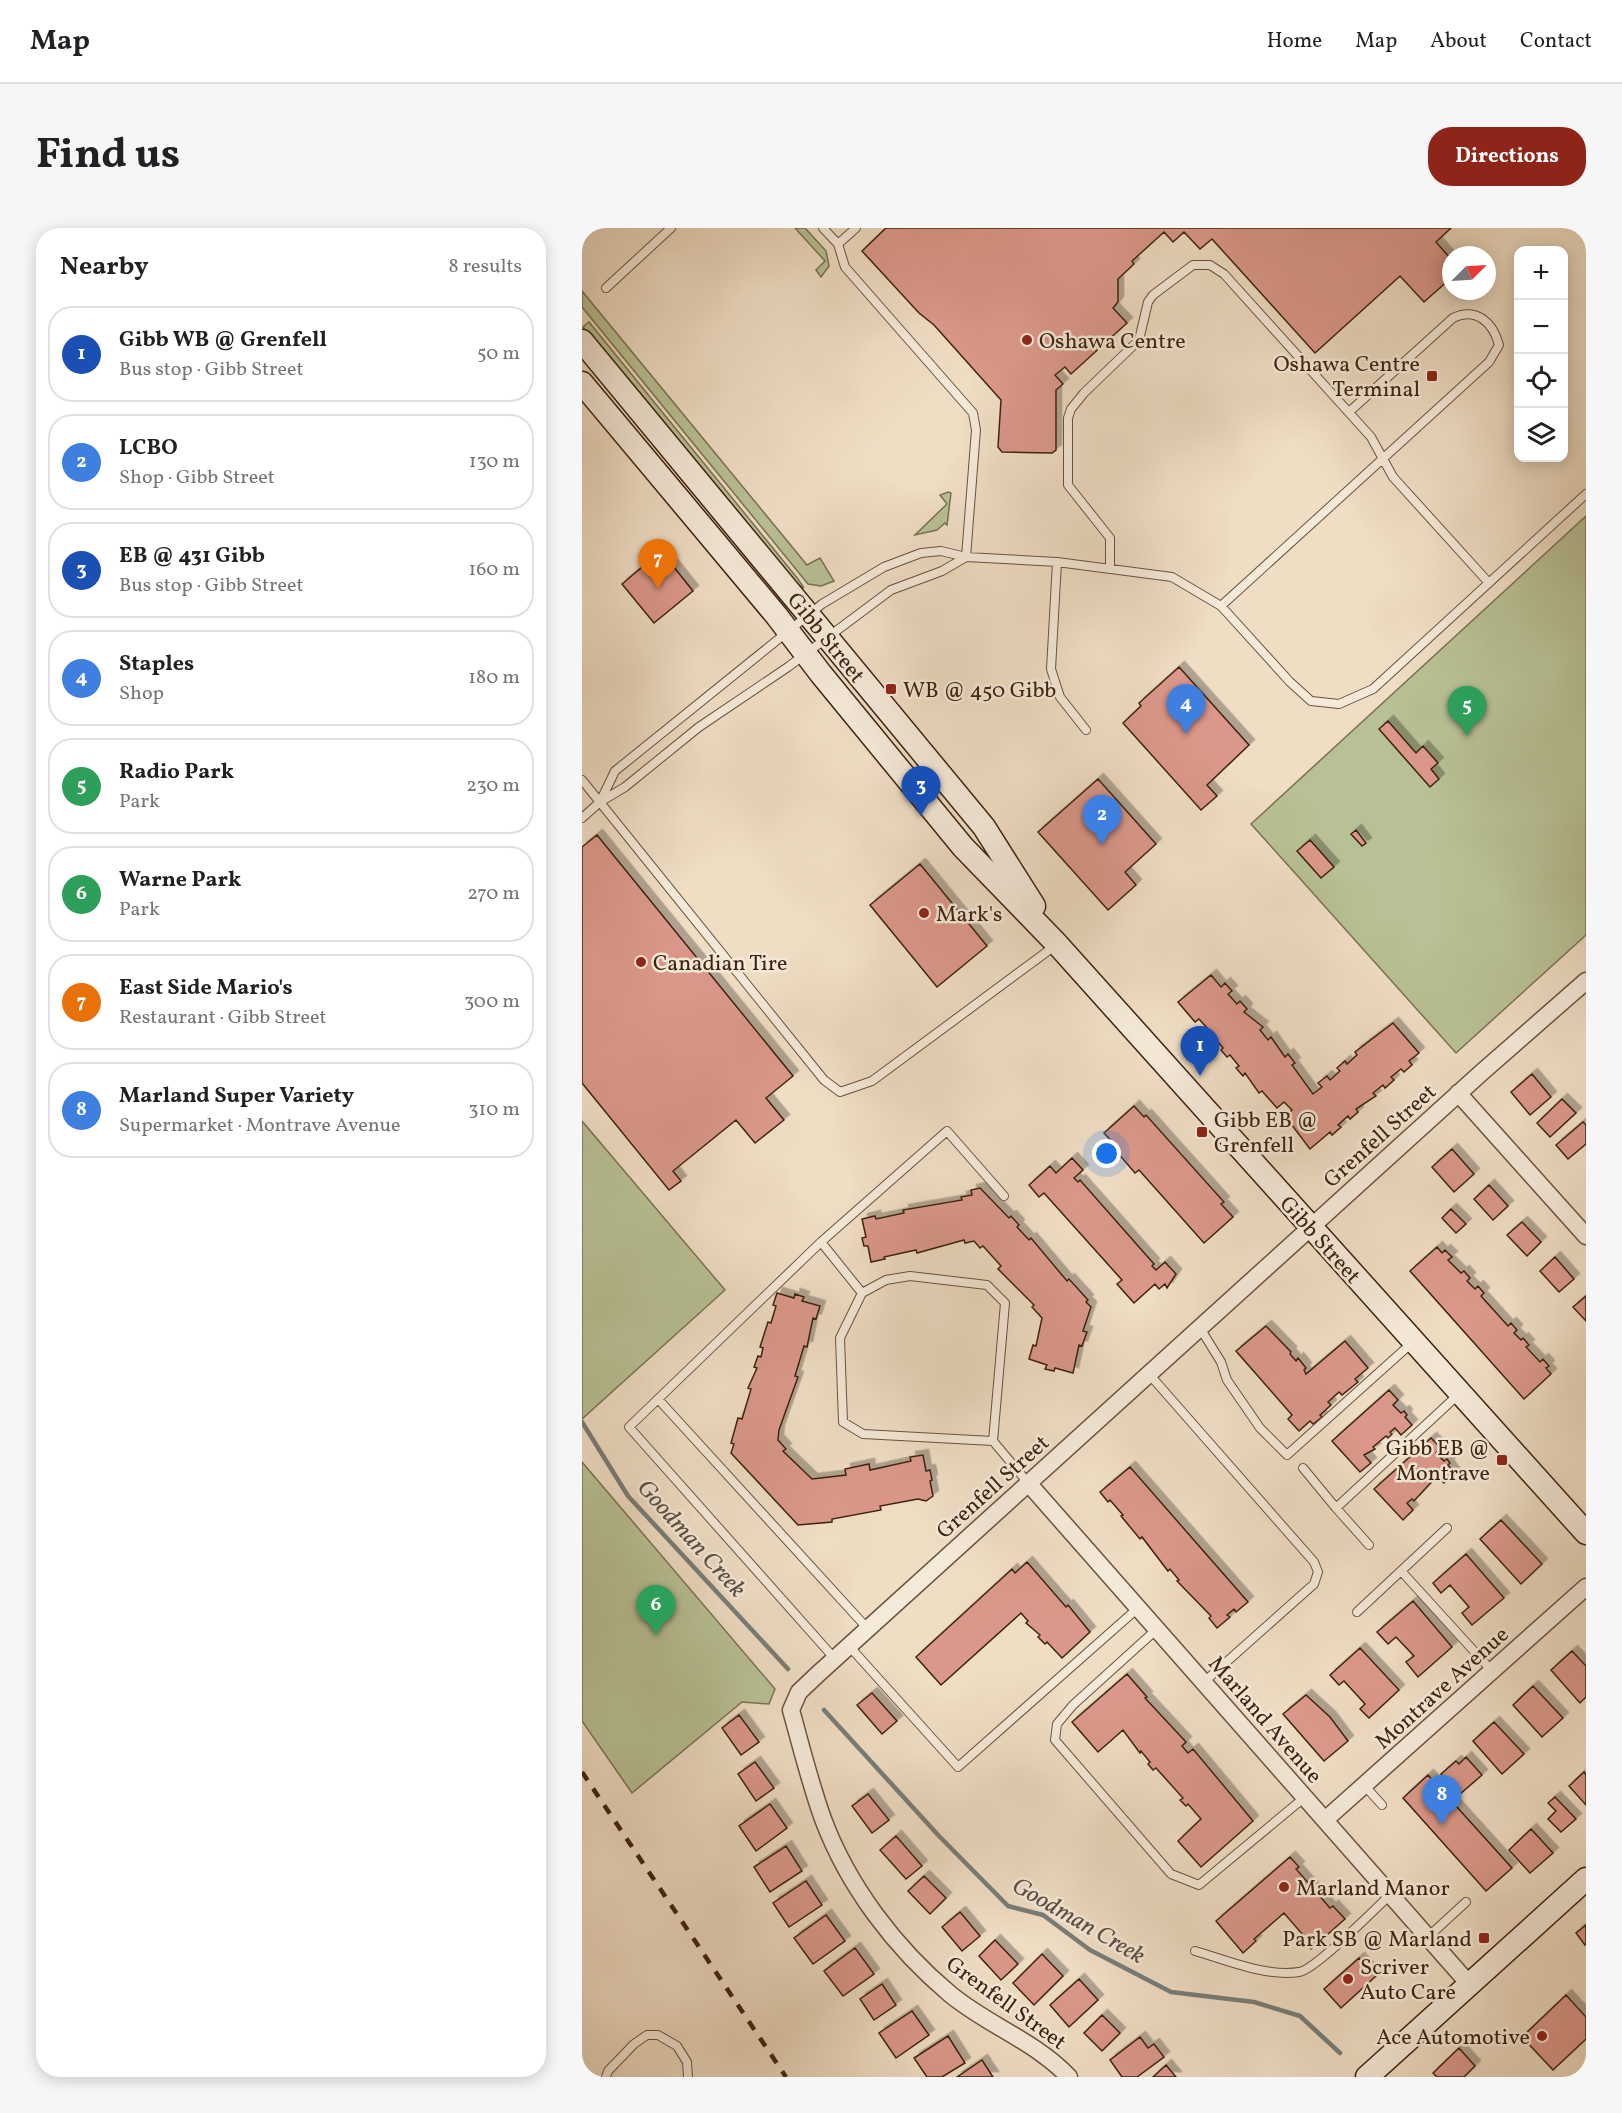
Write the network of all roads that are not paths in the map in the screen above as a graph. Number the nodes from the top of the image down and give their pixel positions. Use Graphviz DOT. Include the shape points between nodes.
graph roads {
  1 [pos="671,228"];
  2 [pos="823,228"];
  3 [pos="856,228"];
  4 [pos="838,244"];
  5 [pos="606,288"];
  6 [pos="582,341"];
  7 [pos="582,383"];
  8 [pos="1349,412"];
  9 [pos="1382,458"];
  10 [pos="1586,494"];
  11 [pos="966,557"];
  12 [pos="1057,562"];
  13 [pos="1110,568"];
  14 [pos="1489,583"];
  15 [pos="1221,606"];
  16 [pos="808,614"];
  17 [pos="788,629"];
  18 [pos="826,637"];
  19 [pos="806,654"];
  20 [pos="1086,730"];
  21 [pos="582,780"];
  22 [pos="600,802"];
  23 [pos="582,818"];
  24 [pos="1057,944"];
  25 [pos="1586,981"];
  26 [pos="1458,1093"];
  27 [pos="1004,1196"];
  28 [pos="1311,1227"];
  29 [pos="1586,1236"];
  30 [pos="822,1242"];
  31 [pos="862,1293"];
  32 [pos="1200,1328"];
  33 [pos="1414,1341"];
  34 [pos="1149,1374"];
  35 [pos="1460,1393"];
  36 [pos="658,1399"];
  37 [pos="993,1441"];
  38 [pos="1303,1468"];
  39 [pos="1029,1484"];
  40 [pos="1336,1508"];
  41 [pos="1447,1528"];
  42 [pos="1586,1533"];
  43 [pos="1369,1545"];
  44 [pos="1402,1572"];
  45 [pos="1586,1587"];
  46 [pos="1138,1608"];
  47 [pos="1358,1612"];
  48 [pos="867,1629"];
  49 [pos="1156,1629"];
  50 [pos="849,1646"];
  51 [pos="835,1659"];
  52 [pos="1493,1672"];
  53 [pos="1204,1682"];
  54 [pos="1364,1785"];
  55 [pos="1305,1797"];
  56 [pos="1382,1805"];
  57 [pos="1325,1820"];
  58 [pos="1586,1879"];
  59 [pos="1390,1894"];
  60 [pos="1466,1902"];
  61 [pos="1428,1937"];
  62 [pos="1195,1951"];
  63 [pos="1469,1984"];
  64 [pos="606,2077"];
  65 [pos="688,2077"];
  66 [pos="1069,2077"];
  67 [pos="1367,2077"];
  1 -- 5 [label="lane"];
  2 -- 4 [label="lane"];
  3 -- 4 [label="lane"];
  4 -- 11 [label="lane" via="845,267 973,413 976,430"];
  6 -- 16 [label="main road, Gibb Street"];
  7 -- 17 [label="main road, Gibb Street"];
  8 -- 9 [label="lane" via="1371,437"];
  8 -- 9 [label="lane" via="1453,318 1470,312 1489,324 1499,345 1489,362"];
  8 -- 13 [label="lane" via="1217,268 1200,264 1187,268 1153,295 1139,340 1076,401 1068,418 1068,485 1110,538"];
  9 -- 14 [label="lane" via="1393,477"];
  9 -- 15 [label="lane"];
  10 -- 14 [label="lane"];
  11 -- 12 [label="lane"];
  11 -- 16 [label="lane" via="941,551 900,560"];
  11 -- 18 [label="lane" via="942,571 891,590"];
  12 -- 13 [label="lane"];
  12 -- 20 [label="lane" via="1052,669 1060,697"];
  13 -- 15 [label="lane" via="1172,577"];
  14 -- 15 [label="lane" via="1373,689 1339,704 1317,703 1302,693"];
  16 -- 17 [label="lane"];
  16 -- 18 [label="main road, Gibb Street"];
  17 -- 19 [label="main road, Gibb Street"];
  17 -- 22 [label="lane" via="615,771"];
  18 -- 19 [label="lane"];
  18 -- 24 [label="main road, Gibb Street" via="984,827"];
  19 -- 22 [label="lane" via="699,727 625,787"];
  19 -- 24 [label="main road, Gibb Street" via="963,847"];
  21 -- 22 [label="lane"];
  22 -- 23 [label="lane"];
  22 -- 24 [label="lane" via="824,1080 840,1092 872,1081"];
  24 -- 28 [label="main road, Gibb Street"];
  25 -- 26 [label="street, Grenfell Street"];
  26 -- 28 [label="street, Grenfell Street"];
  26 -- 29 [label="street"];
  27 -- 30 [label="lane" via="946,1131"];
  28 -- 32 [label="street, Grenfell Street"];
  28 -- 33 [label="main road, Gibb Street"];
  30 -- 31 [label="lane"];
  30 -- 36 [label="lane"];
  31 -- 37 [label="lane" via="840,1338 843,1422 863,1434"];
  31 -- 37 [label="lane" via="886,1280 910,1276 987,1285 1005,1303"];
  32 -- 33 [label="lane" via="1227,1380 1260,1428 1287,1455"];
  32 -- 34 [label="street, Grenfell Street"];
  33 -- 35 [label="main road, Gibb Street"];
  34 -- 39 [label="street, Grenfell Street"];
  34 -- 53 [label="lane" via="1314,1562 1318,1572 1314,1584"];
  35 -- 40 [label="lane"];
  35 -- 42 [label="main road, Gibb Street"];
  36 -- 48 [label="lane"];
  36 -- 51 [label="lane" via="629,1427"];
  37 -- 39 [label="lane"];
  38 -- 40 [label="lane"];
  39 -- 46 [label="street, Marland Avenue"];
  39 -- 48 [label="street, Grenfell Street"];
  40 -- 43 [label="lane"];
  41 -- 44 [label="lane"];
  44 -- 47 [label="lane"];
  44 -- 52 [label="lane"];
  45 -- 52 [label="street, Montrave Avenue"];
  46 -- 49 [label="street, Marland Avenue"];
  46 -- 50 [label="lane" via="958,1767"];
  48 -- 50 [label="street, Grenfell Street"];
  49 -- 53 [label="street, Marland Avenue"];
  49 -- 55 [label="lane" via="1073,1705 1057,1724 1055,1740 1171,1874 1200,1885"];
  50 -- 51 [label="street, Grenfell Street"];
  51 -- 66 [label="street, Grenfell Street" via="799,1692 791,1710 824,1820 849,1873 877,1919 951,1995 1053,2060"];
  52 -- 54 [label="street, Montrave Avenue"];
  53 -- 55 [label="street, Marland Avenue"];
  54 -- 56 [label="lane"];
  54 -- 57 [label="street, Montrave Avenue"];
  55 -- 57 [label="street, Marland Avenue"];
  57 -- 59 [label="street, Marland Avenue"];
  58 -- 63 [label="main road"];
  59 -- 61 [label="street, Marland Avenue"];
  59 -- 62 [label="lane" via="1347,1937 1302,1972 1270,1972"];
  60 -- 61 [label="lane"];
  61 -- 63 [label="street, Marland Avenue"];
  63 -- 67 [label="main road"];
  64 -- 65 [label="lane" via="634,2044 647,2035 658,2035 677,2046 687,2062"];
}
